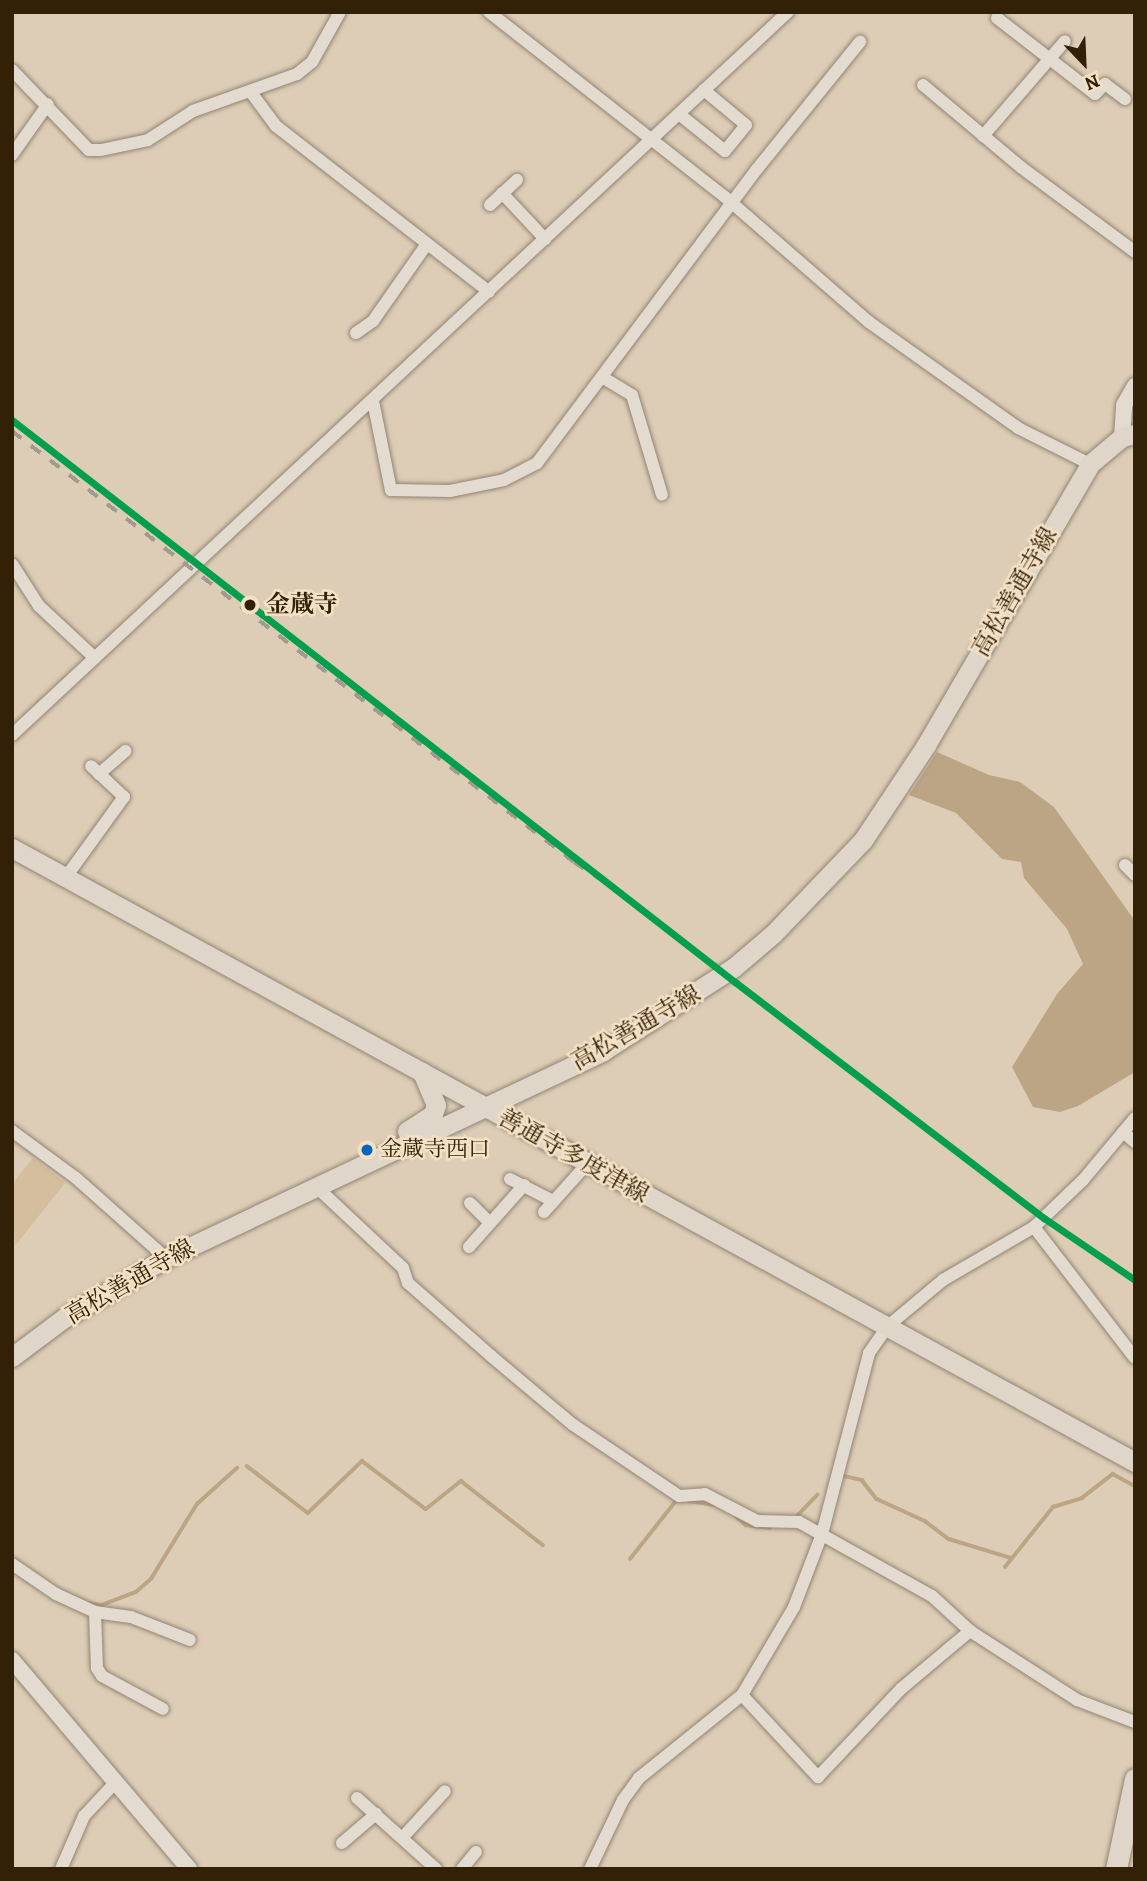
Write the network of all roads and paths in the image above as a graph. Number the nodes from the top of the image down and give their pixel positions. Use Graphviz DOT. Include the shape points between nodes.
graph roads {
  1 [pos="340,12"];
  2 [pos="489,12"];
  3 [pos="788,12"];
  4 [pos="997,18"];
  5 [pos="860,41"];
  6 [pos="1065,41"];
  7 [pos="1050,58"];
  8 [pos="12,70"];
  9 [pos="923,85"];
  10 [pos="704,90"];
  11 [pos="250,91"];
  12 [pos="1125,99"];
  13 [pos="48,104"];
  14 [pos="679,114"];
  15 [pos="983,136"];
  16 [pos="652,139"];
  17 [pos="12,155"];
  18 [pos="517,180"];
  19 [pos="502,193"];
  20 [pos="490,205"];
  21 [pos="730,205"];
  22 [pos="545,239"];
  23 [pos="427,244"];
  24 [pos="1135,252"];
  25 [pos="489,292"];
  26 [pos="356,333"];
  27 [pos="602,377"];
  28 [pos="1135,386"];
  29 [pos="373,401"];
  30 [pos="1129,436"];
  31 [pos="1090,464"];
  32 [pos="662,495"];
  33 [pos="12,564"];
  34 [pos="94,658"];
  35 [pos="12,736"];
  36 [pos="125,751"];
  37 [pos="12,848"];
  38 [pos="1125,865"];
  39 [pos="1135,875"];
  40 [pos="66,877"];
  41 [pos="603,1051"];
  42 [pos="422,1072"];
  43 [pos="454,1090"];
  44 [pos="484,1107"];
  45 [pos="1135,1118"];
  46 [pos="456,1120"];
  47 [pos="12,1131"];
  48 [pos="1123,1132"];
  49 [pos="531,1134"];
  50 [pos="1135,1142"];
  51 [pos="587,1164"];
  52 [pos="352,1169"];
  53 [pos="510,1179"];
  54 [pos="523,1185"];
  55 [pos="324,1194"];
  56 [pos="553,1201"];
  57 [pos="470,1203"];
  58 [pos="544,1212"];
  59 [pos="490,1223"];
  60 [pos="1034,1227"];
  61 [pos="469,1247"];
  62 [pos="166,1258"];
  63 [pos="888,1326"];
  64 [pos="12,1357"];
  65 [pos="1135,1358"];
  66 [pos="1135,1462"];
  67 [pos="822,1534"];
  68 [pos="12,1564"];
  69 [pos="95,1612"];
  70 [pos="970,1631"];
  71 [pos="190,1640"];
  72 [pos="12,1660"];
  73 [pos="742,1695"];
  74 [pos="163,1709"];
  75 [pos="1135,1723"];
  76 [pos="1135,1779"];
  77 [pos="115,1783"];
  78 [pos="445,1791"];
  79 [pos="357,1798"];
  80 [pos="376,1814"];
  81 [pos="403,1837"];
  82 [pos="342,1843"];
  83 [pos="476,1852"];
  84 [pos="429,1867"];
  85 [pos="61,1869"];
  86 [pos="190,1869"];
  87 [pos="462,1869"];
  88 [pos="590,1869"];
  89 [pos="1116,1869"];
  1 -- 11 [label="street" via="312,62 287,79"];
  2 -- 16 [label="street"];
  3 -- 10 [label="street"];
  4 -- 7 [label="street"];
  5 -- 21 [label="street"];
  6 -- 7 [label="street"];
  7 -- 12 [label="street" via="1095,94 1105,84"];
  7 -- 15 [label="street"];
  8 -- 13 [label="street"];
  9 -- 15 [label="street"];
  10 -- 14 [label="street"];
  10 -- 14 [label="street" via="746,125 725,151"];
  11 -- 13 [label="street" via="193,111 148,141 89,150"];
  11 -- 23 [label="street" via="276,126"];
  13 -- 17 [label="street"];
  14 -- 16 [label="street"];
  15 -- 24 [label="street"];
  16 -- 21 [label="street"];
  16 -- 22 [label="street"];
  18 -- 19 [label="street"];
  19 -- 20 [label="street"];
  19 -- 22 [label="street"];
  21 -- 27 [label="street"];
  21 -- 31 [label="street" via="869,322 1018,428"];
  22 -- 25 [label="street"];
  23 -- 25 [label="street"];
  23 -- 26 [label="street" via="373,321"];
  25 -- 29 [label="street"];
  27 -- 29 [label="street" via="537,463 504,480 450,491 391,490"];
  27 -- 32 [label="street" via="632,395"];
  28 -- 30 [label="street" via="1124,405"];
  29 -- 34 [label="street"];
  30 -- 31 [label="main road, 高松善通寺線"];
  31 -- 41 [label="main road, 高松善通寺線" via="895,797 818,888 733,968"];
  33 -- 34 [label="street" via="39,606"];
  34 -- 35 [label="street"];
  36 -- 40 [label="street" via="95,770 124,797 111,823"];
  37 -- 40 [label="main road, 善通寺多度津線"];
  38 -- 39 [label="street"];
  40 -- 42 [label="main road, 善通寺多度津線"];
  41 -- 44 [label="main road, 高松善通寺線"];
  41 -- 49 [label="main road" via="585,1067 521,1098 521,1117"];
  42 -- 43 [label="main road, 善通寺多度津線"];
  42 -- 52 [label="main road" via="433,1093 433,1114 365,1155"];
  43 -- 44 [label="main road, 善通寺多度津線"];
  43 -- 46 [label="main road" via="462,1107"];
  44 -- 46 [label="main road, 高松善通寺線"];
  44 -- 49 [label="main road, 善通寺多度津線"];
  45 -- 48 [label="street"];
  46 -- 52 [label="main road, 高松善通寺線"];
  47 -- 62 [label="street" via="76,1178"];
  48 -- 50 [label="street"];
  48 -- 60 [label="street" via="1083,1180"];
  49 -- 51 [label="main road, 善通寺多度津線"];
  51 -- 56 [label="street"];
  51 -- 63 [label="main road, 善通寺多度津線"];
  52 -- 62 [label="main road, 高松善通寺線"];
  53 -- 54 [label="street"];
  54 -- 56 [label="street"];
  54 -- 59 [label="street"];
  55 -- 67 [label="street" via="403,1268 408,1283 572,1424 679,1496 705,1494 757,1521 799,1522"];
  56 -- 58 [label="street"];
  57 -- 59 [label="street"];
  59 -- 61 [label="street"];
  60 -- 63 [label="street" via="943,1280"];
  60 -- 65 [label="street"];
  62 -- 64 [label="main road, 高松善通寺線" via="64,1318"];
  63 -- 66 [label="main road, 善通寺多度津線"];
  63 -- 67 [label="street" via="869,1353"];
  67 -- 70 [label="street" via="932,1596"];
  67 -- 73 [label="street" via="794,1606"];
  68 -- 69 [label="street"];
  69 -- 71 [label="street" via="131,1617"];
  69 -- 74 [label="street" via="97,1668 102,1676"];
  70 -- 73 [label="street" via="902,1688 818,1777"];
  70 -- 75 [label="street" via="1077,1700"];
  72 -- 77 [label="street"];
  73 -- 88 [label="street" via="639,1778 623,1800"];
  76 -- 89 [label="highway"];
  77 -- 85 [label="street" via="84,1816"];
  77 -- 86 [label="street"];
  78 -- 81 [label="street"];
  79 -- 80 [label="street"];
  80 -- 81 [label="street"];
  80 -- 82 [label="street"];
  81 -- 84 [label="street"];
  83 -- 87 [label="street"];
}
